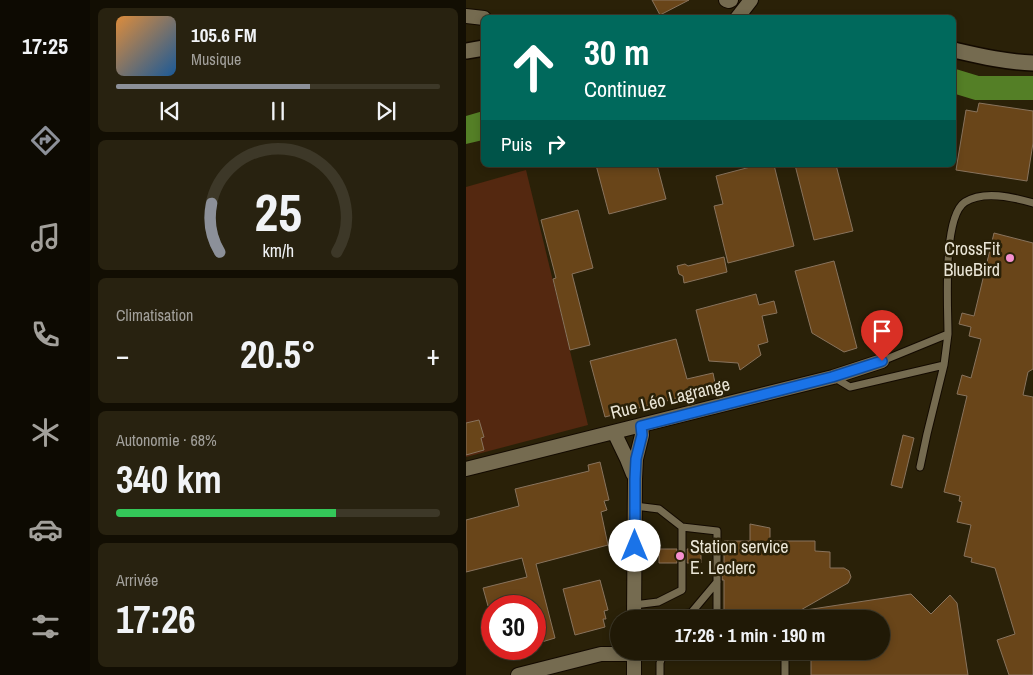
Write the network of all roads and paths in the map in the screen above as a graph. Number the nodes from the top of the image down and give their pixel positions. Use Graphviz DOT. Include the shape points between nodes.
graph roads {
  1 [pos="726,0"];
  2 [pos="731,0"];
  3 [pos="752,0"];
  4 [pos="740,15"];
  5 [pos="466,16"];
  6 [pos="481,18"];
  7 [pos="481,48"];
  8 [pos="956,50"];
  9 [pos="466,51"];
  10 [pos="1033,63"];
  11 [pos="1033,203"];
  12 [pos="948,334"];
  13 [pos="882,361"];
  14 [pos="944,365"];
  15 [pos="832,377"];
  16 [pos="641,426"];
  17 [pos="614,432"];
  18 [pos="920,467"];
  19 [pos="466,469"];
  20 [pos="635,479"];
  21 [pos="635,506"];
  22 [pos="682,526"];
  23 [pos="717,582"];
  24 [pos="634,610"];
  25 [pos="642,610"];
  26 [pos="695,610"];
  27 [pos="717,610"];
  28 [pos="610,653"];
  29 [pos="634,660"];
  30 [pos="661,660"];
  31 [pos="785,660"];
  32 [pos="518,675"];
  33 [pos="634,675"];
  34 [pos="660,675"];
  35 [pos="785,675"];
  1 -- 2 [label="street"];
  3 -- 4 [label="street"];
  5 -- 6 [label="street"];
  7 -- 9 [label="street"];
  8 -- 10 [label="street" via="992,59"];
  11 -- 12 [label="lane" via="981,196 963,203 954,219 947,260"];
  12 -- 13 [label="lane"];
  12 -- 14 [label="lane"];
  13 -- 15 [label="street, Rue Léo Lagrange"];
  14 -- 15 [label="lane" via="850,387"];
  14 -- 18 [label="lane"];
  15 -- 16 [label="street, Rue Léo Lagrange"];
  16 -- 17 [label="street, Rue Léo Lagrange"];
  16 -- 20 [label="street"];
  17 -- 19 [label="street, Rue Léo Lagrange"];
  17 -- 20 [label="street"];
  20 -- 21 [label="street"];
  21 -- 22 [label="lane" via="659,509"];
  21 -- 24 [label="street"];
  22 -- 23 [label="lane" via="717,531"];
  22 -- 25 [label="lane" via="682,590"];
  23 -- 26 [label="lane"];
  23 -- 27 [label="lane"];
  28 -- 32 [label="street"];
  29 -- 33 [label="street"];
  30 -- 34 [label="lane"];
  31 -- 35 [label="lane"];
}
